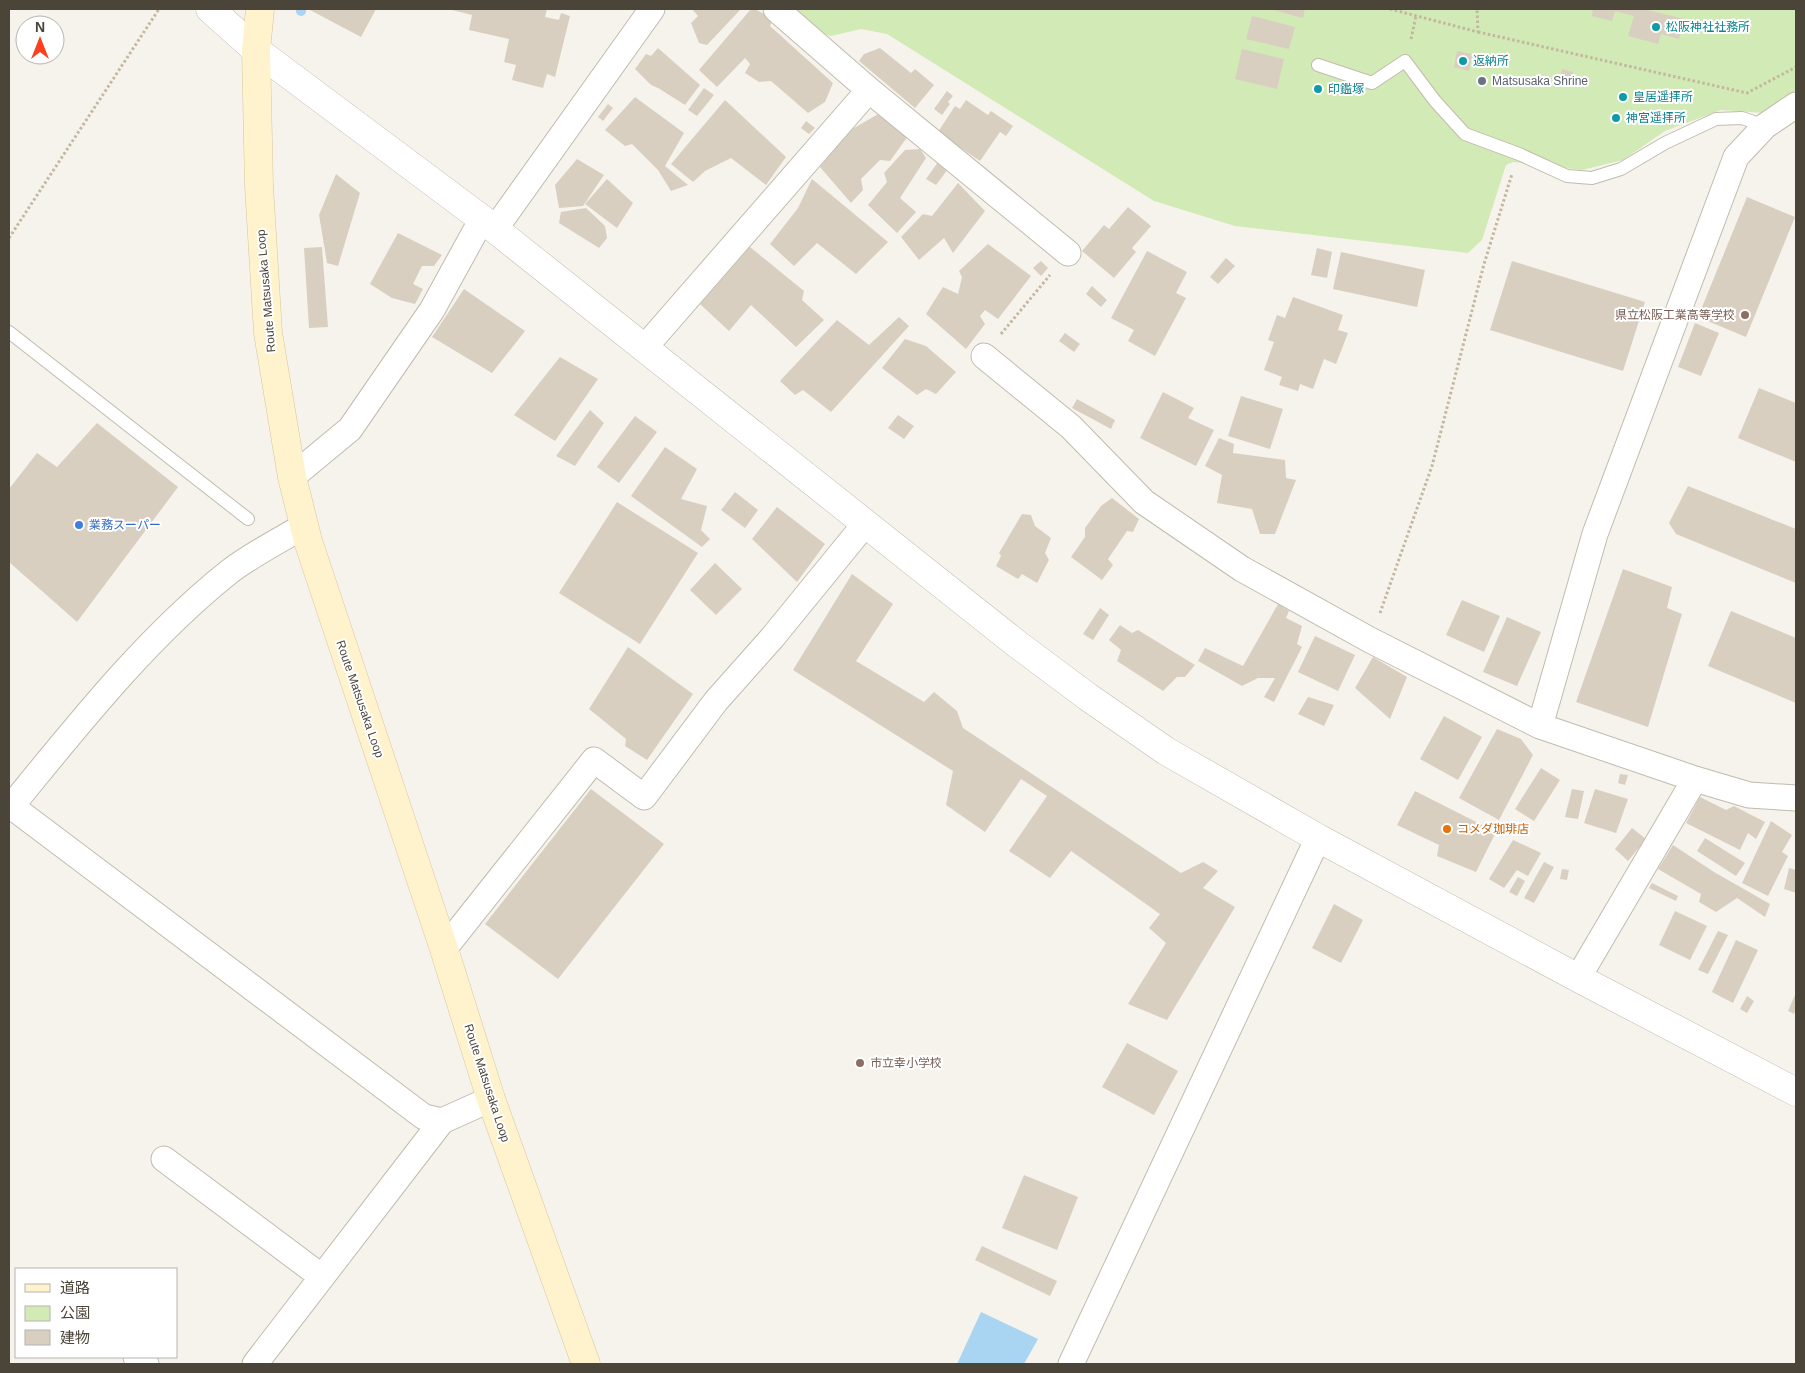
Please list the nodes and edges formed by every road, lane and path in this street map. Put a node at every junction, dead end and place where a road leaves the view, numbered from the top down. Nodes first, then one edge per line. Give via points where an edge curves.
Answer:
1 (159, 9) edge
2 (210, 9) edge
3 (260, 9) edge
4 (652, 9) edge
5 (776, 9) edge
6 (1390, 9) edge
7 (1477, 9) edge
8 (1478, 32) junction
9 (256, 50) junction
10 (1318, 65) dead end
11 (1796, 67) edge
12 (869, 90) junction
13 (1796, 105) edge
14 (1766, 126) junction
15 (1519, 154) junction
16 (489, 224) junction
17 (9, 237) edge
18 (1068, 253) joint
19 (9, 332) edge
20 (644, 347) junction
21 (984, 356) joint
22 (292, 477) junction
23 (248, 519) dead end
24 (865, 524) junction
25 (304, 526) junction
26 (1370, 640) junction
27 (1540, 726) junction
28 (1695, 779) junction
29 (1796, 798) edge
30 (10, 808) edge
31 (1318, 838) junction
32 (444, 949) junction
33 (1578, 978) junction
34 (1796, 1092) edge
35 (491, 1100) junction
36 (442, 1121) junction
37 (164, 1159) dead end
38 (322, 1277) junction
39 (255, 1364) edge
40 (586, 1364) edge
41 (1071, 1364) edge

1 - 17 path
2 - 9 street
3 - 9 main road, Route Matsusaka Loop
4 - 16 street
5 - 12 street
6 - 8 path
7 - 8 path
8 - 11 path via 1747,93
9 - 16 street
9 - 22 main road, Route Matsusaka Loop via 259,186 268,333
10 - 15 lane via 1372,83 1405,61 1465,134
12 - 18 street
12 - 20 street
13 - 14 street
14 - 15 lane via 1742,118 1716,119 1621,169 1592,178 1567,176
14 - 27 street via 1736,157 1732,166 1595,534
15 - 26 path via 1484,264 1432,466
16 - 20 street
16 - 22 street via 350,429
18 - 21 path
19 - 23 lane
20 - 24 street
21 - 26 street via 1072,427 1144,502 1242,568
22 - 25 main road, Route Matsusaka Loop
24 - 31 street via 1017,644 1166,752
24 - 32 street via 716,701 644,797 594,760
25 - 30 street via 231,571 177,618 114,682
25 - 32 main road, Route Matsusaka Loop
26 - 27 street
27 - 28 street
28 - 29 street via 1749,795
28 - 33 street
30 - 36 street via 424,1117
31 - 33 street
31 - 41 street
32 - 35 main road, Route Matsusaka Loop
33 - 34 street
35 - 36 street
35 - 40 main road, Route Matsusaka Loop
36 - 38 street
37 - 38 street
38 - 39 street

